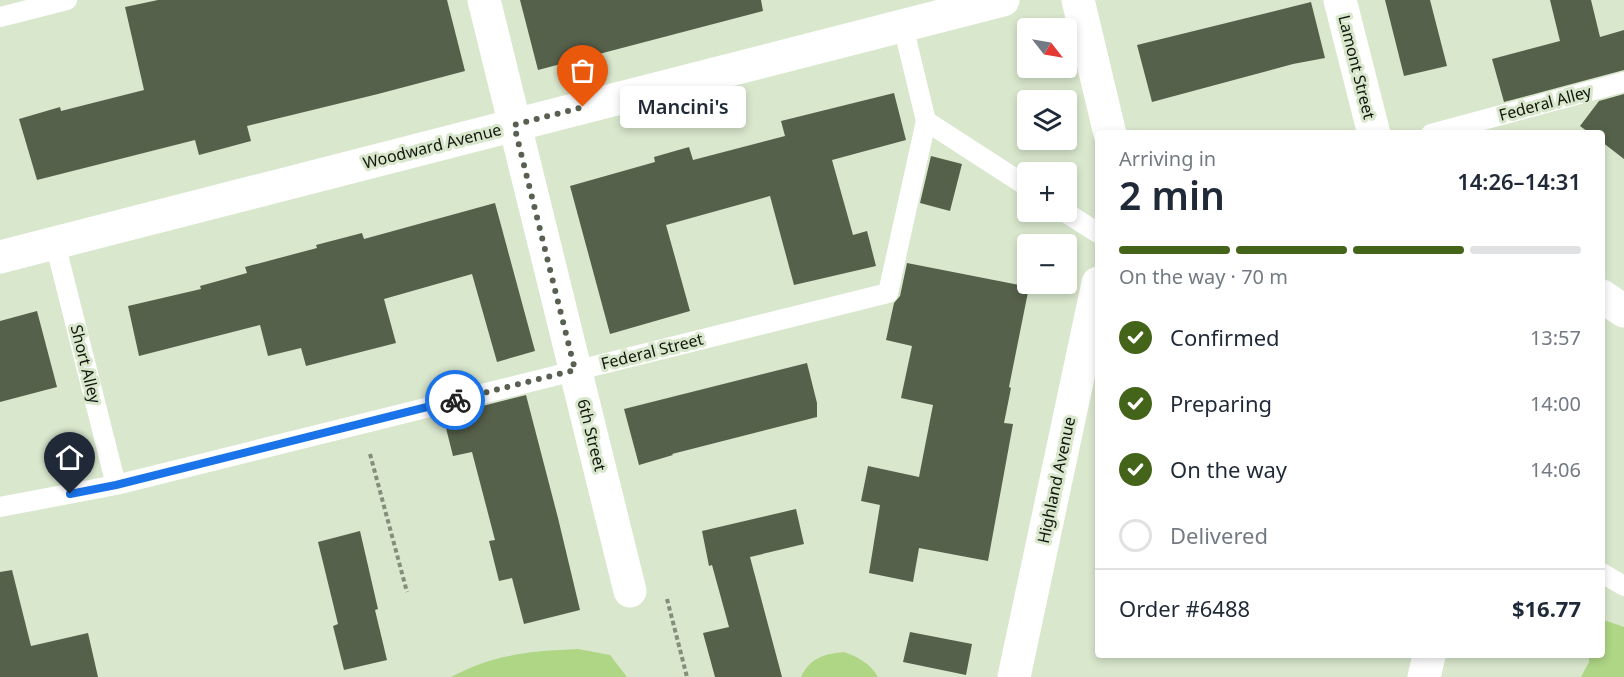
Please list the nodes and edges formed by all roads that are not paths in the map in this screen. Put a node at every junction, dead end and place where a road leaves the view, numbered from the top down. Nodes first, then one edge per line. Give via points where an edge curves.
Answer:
1 (67, 0) edge
2 (484, 0) edge
3 (1004, 0) edge
4 (1078, 0) edge
5 (1340, 0) edge
6 (0, 17) edge
7 (903, 26) junction
8 (1624, 82) edge
9 (926, 121) junction
10 (514, 125) junction
11 (1109, 130) edge
12 (1373, 130) edge
13 (1446, 130) edge
14 (1017, 180) edge
15 (1077, 220) edge
16 (1095, 231) edge
17 (55, 243) junction
18 (0, 257) edge
19 (1095, 297) edge
20 (1605, 298) edge
21 (1624, 311) edge
22 (575, 370) junction
23 (116, 485) junction
24 (0, 507) edge
25 (1605, 575) edge
26 (1624, 586) edge
27 (630, 591) dead end
28 (1429, 658) edge
29 (1014, 677) edge
30 (1425, 677) edge

1 - 6 lane
2 - 10 street, 6th Street
3 - 7 street, Woodward Avenue
4 - 11 street
5 - 12 street, Lamont Street
7 - 9 lane, Federal Street
7 - 10 street, Woodward Avenue
8 - 13 lane, Federal Alley
9 - 14 lane
9 - 22 lane, Federal Street via 888,293
10 - 17 street, Woodward Avenue
10 - 22 street, 6th Street
15 - 16 lane
17 - 18 street, Woodward Avenue
17 - 23 lane, Short Alley
19 - 29 street, Highland Avenue
20 - 21 street
22 - 23 lane, Federal Street
22 - 27 street, 6th Street
23 - 24 lane, Federal Street
25 - 26 lane
28 - 30 street

